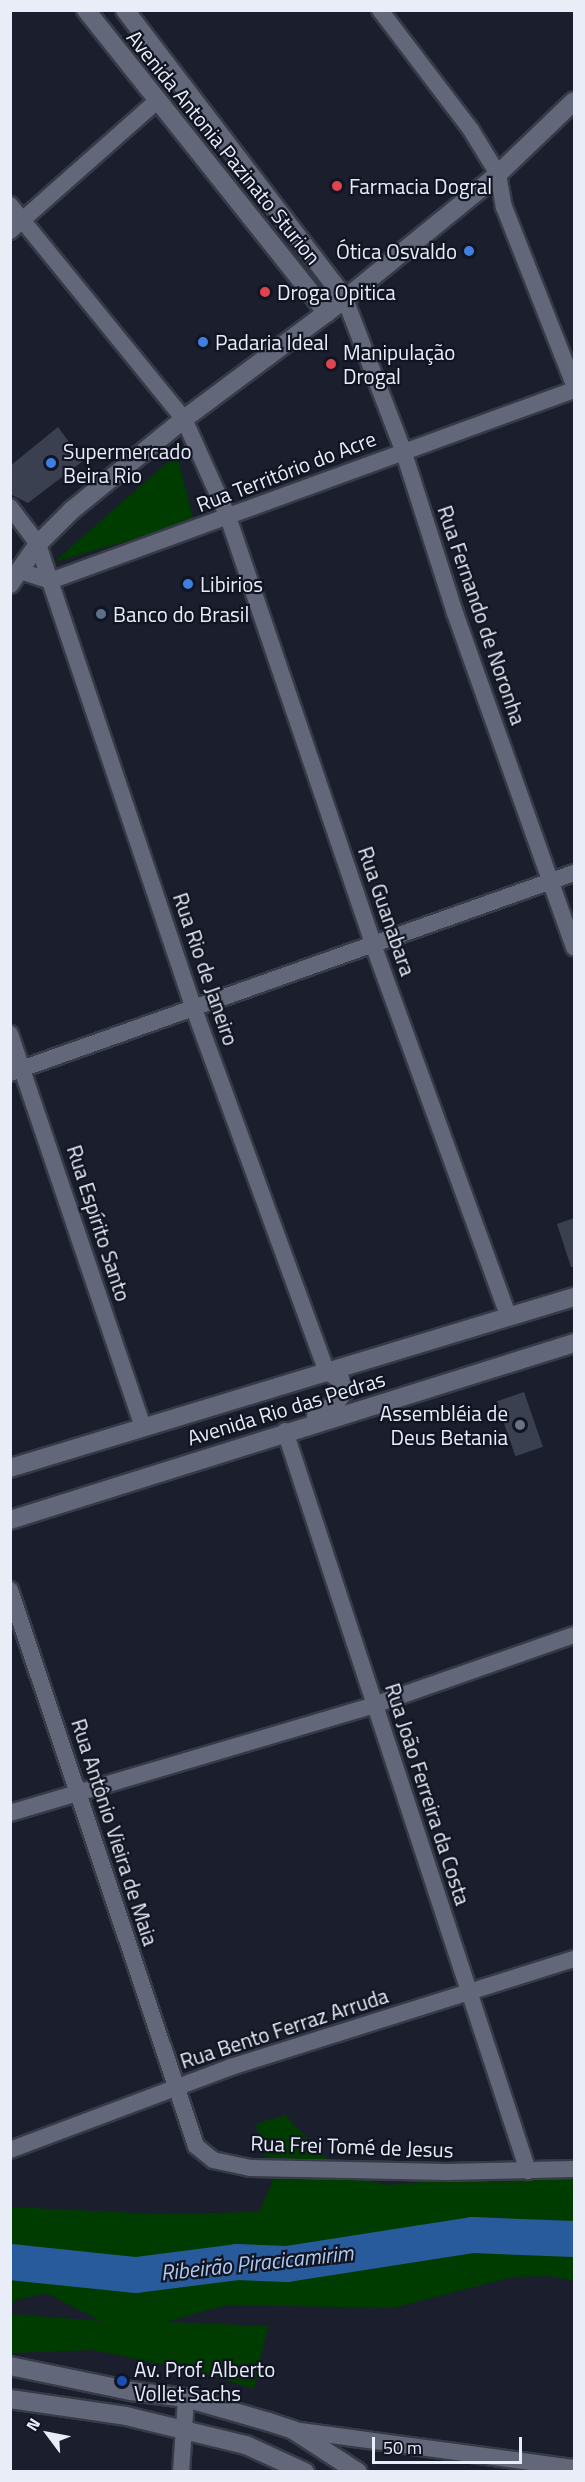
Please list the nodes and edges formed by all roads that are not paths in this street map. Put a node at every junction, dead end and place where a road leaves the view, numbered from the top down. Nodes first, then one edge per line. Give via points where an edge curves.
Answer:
1 (86, 10) edge
2 (125, 10) edge
3 (380, 10) edge
4 (158, 100) junction
5 (574, 101) edge
6 (498, 174) junction
7 (10, 205) edge
8 (17, 226) edge
9 (345, 299) junction
10 (327, 313) junction
11 (574, 384) edge
12 (574, 390) edge
13 (184, 419) junction
14 (404, 450) junction
15 (10, 507) edge
16 (228, 517) junction
17 (38, 544) junction
18 (15, 577) edge
19 (50, 581) junction
20 (574, 873) edge
21 (551, 879) junction
22 (574, 946) edge
23 (374, 947) junction
24 (194, 1009) junction
25 (10, 1034) edge
26 (17, 1070) edge
27 (574, 1297) edge
28 (509, 1317) junction
29 (574, 1343) edge
30 (326, 1370) junction
31 (142, 1426) junction
32 (285, 1431) junction
33 (10, 1468) edge
34 (10, 1520) edge
35 (10, 1590) edge
36 (574, 1635) edge
37 (374, 1705) junction
38 (79, 1791) junction
39 (10, 1813) edge
40 (574, 1959) edge
41 (470, 1991) junction
42 (175, 2088) junction
43 (10, 2150) edge
44 (574, 2169) edge
45 (528, 2171) junction
46 (10, 2366) edge
47 (186, 2398) junction
48 (10, 2399) edge
49 (293, 2430) junction
50 (185, 2431) junction
51 (574, 2468) edge
52 (181, 2472) edge
53 (305, 2472) edge
54 (358, 2472) edge

1 - 4 main road, Avenida Antonia Pazinato Sturion
2 - 9 main road, Avenida Antonia Pazinato Sturion
3 - 6 street via 471,130
4 - 8 street
4 - 10 main road, Avenida Antonia Pazinato Sturion
5 - 6 main road
6 - 9 main road
6 - 11 street via 504,207
7 - 8 street, Rua Guanabara
8 - 13 street, Rua Guanabara
9 - 10 main road
9 - 14 street, Rua Fernando de Noronha
10 - 13 main road
12 - 14 street, Rua Território do Acre
13 - 16 street, Rua Guanabara
13 - 17 main road via 72,510
14 - 16 street, Rua Território do Acre
14 - 21 street, Rua Fernando de Noronha via 455,613
15 - 17 street
16 - 19 street, Rua Território do Acre
16 - 23 street, Rua Guanabara
17 - 18 main road
17 - 19 street
18 - 19 street
19 - 24 street, Rua Rio de Janeiro
20 - 21 street
21 - 22 street, Rua Fernando de Noronha
21 - 23 street
23 - 24 street
23 - 28 street, Rua Guanabara
24 - 26 street
24 - 30 street, Rua Rio de Janeiro
25 - 26 street, Rua Espírito Santo
26 - 31 street, Rua Espírito Santo
27 - 28 main road, Avenida Rio das Pedras
28 - 30 main road, Avenida Rio das Pedras via 382,1358
29 - 32 main road, Avenida Rio das Pedras
30 - 31 main road, Avenida Rio das Pedras
30 - 32 main road via 340,1379 344,1392 340,1399
31 - 33 main road, Avenida Rio das Pedras
32 - 34 main road, Avenida Rio das Pedras
32 - 37 street, Rua João Ferreira da Costa
35 - 38 street, Rua Antônio Vieira de Maia
36 - 37 street
37 - 38 street
37 - 41 street, Rua João Ferreira da Costa
38 - 39 street
38 - 42 street, Rua Antônio Vieira de Maia
40 - 41 street, Rua Bento Ferraz Arruda
41 - 42 street, Rua Bento Ferraz Arruda
41 - 45 street, Rua João Ferreira da Costa
42 - 43 street, Rua Bento Ferraz Arruda
42 - 45 street, Rua Frei Tomé de Jesus via 196,2146 213,2160 251,2168
44 - 45 street, Rua Frei Tomé de Jesus
46 - 47 main road
47 - 49 main road
47 - 50 street
48 - 50 main road via 126,2416
49 - 51 street
49 - 54 main road
50 - 52 street
50 - 53 main road via 246,2445

